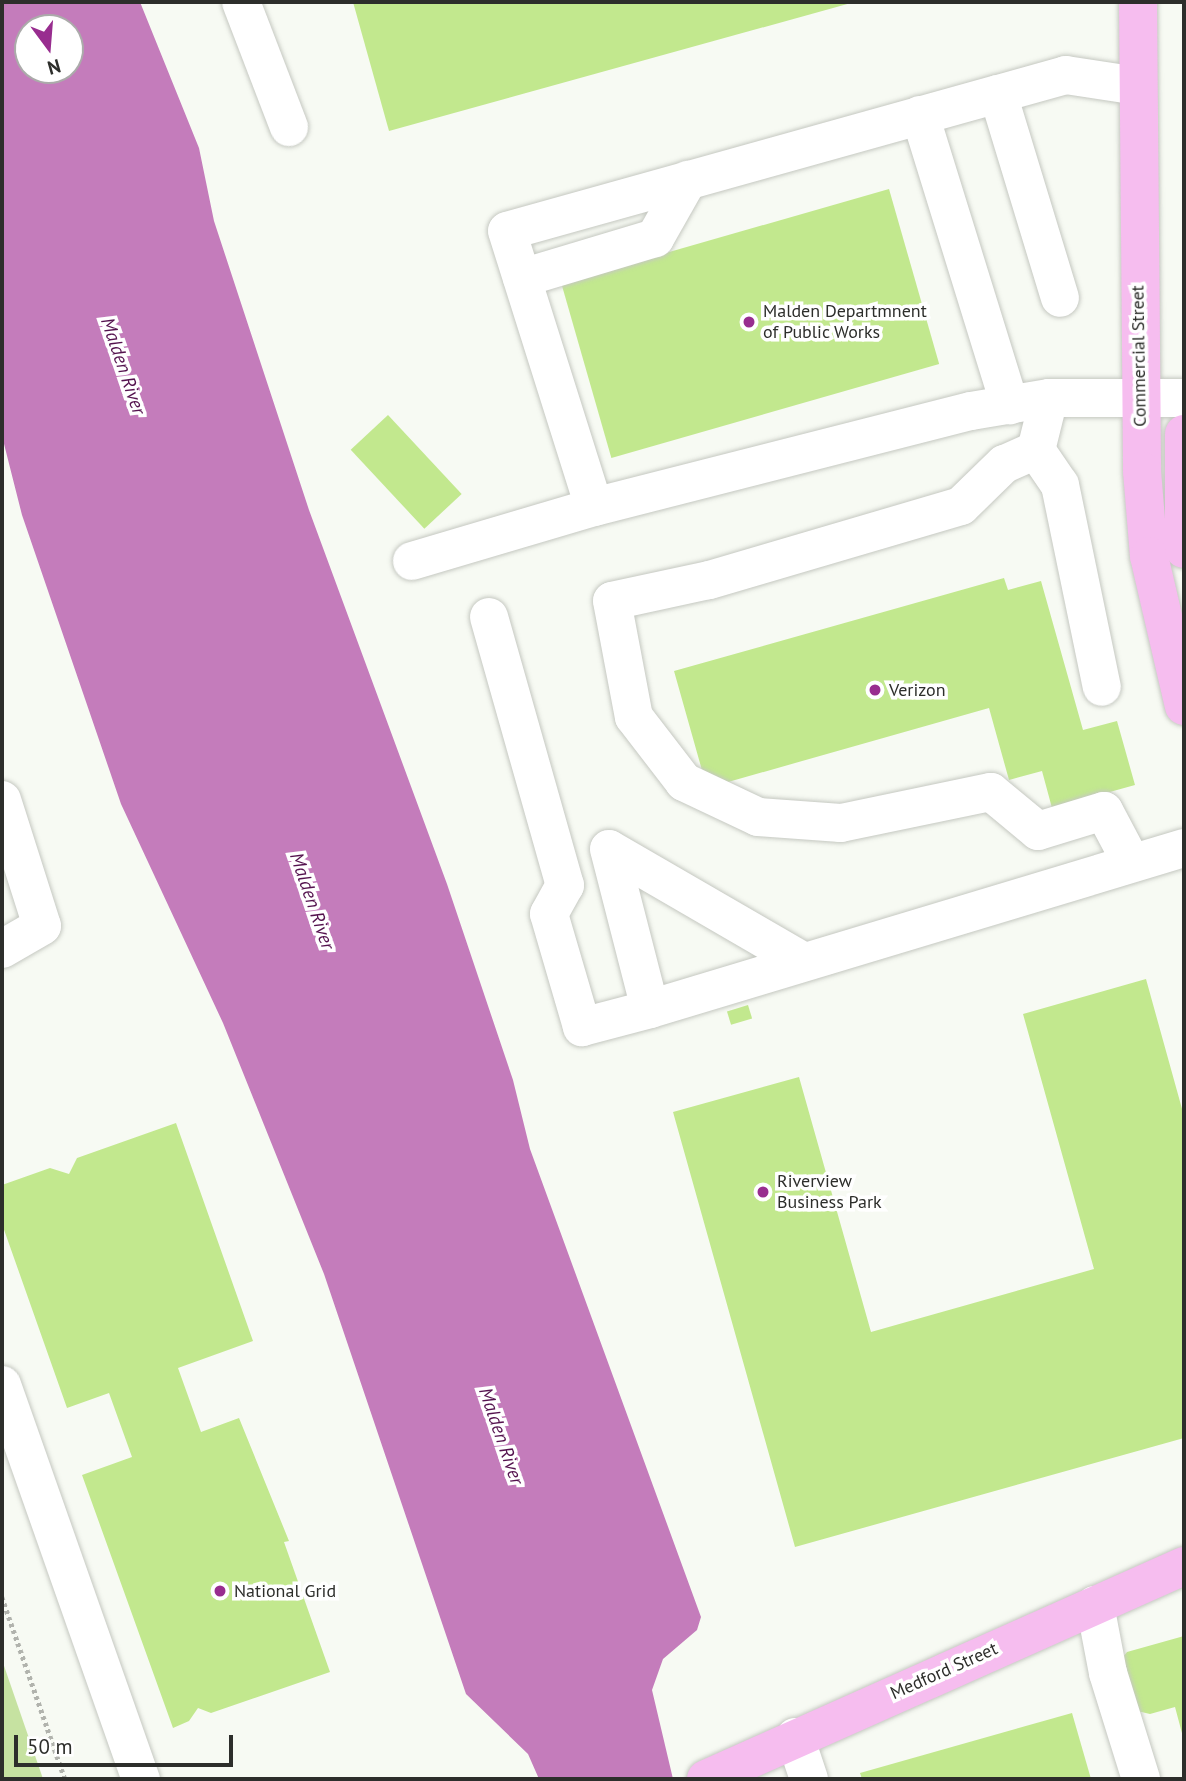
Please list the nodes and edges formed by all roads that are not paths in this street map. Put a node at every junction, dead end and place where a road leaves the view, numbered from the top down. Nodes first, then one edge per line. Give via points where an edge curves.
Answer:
1 (241, 2) edge
2 (1138, 2) edge
3 (1138, 86) junction
4 (998, 94) junction
5 (920, 115) junction
6 (289, 127) dead end
7 (1059, 298) dead end
8 (1049, 398) junction
9 (1184, 398) edge
10 (1139, 402) junction
11 (1010, 405) junction
12 (1184, 434) edge
13 (1036, 450) junction
14 (594, 507) junction
15 (1184, 549) edge
16 (412, 561) dead end
17 (489, 617) dead end
18 (1102, 687) dead end
19 (1184, 706) edge
20 (2, 804) edge
21 (1184, 848) edge
22 (609, 849) junction
23 (1131, 862) junction
24 (558, 863) junction
25 (2, 949) edge
26 (804, 962) junction
27 (650, 1009) junction
28 (2, 1385) edge
29 (1184, 1566) edge
30 (1095, 1605) junction
31 (795, 1737) junction
32 (141, 1779) edge
33 (706, 1779) edge
34 (809, 1779) edge
35 (1141, 1779) edge

1 - 6 lane
2 - 3 main road, Commercial Street
3 - 4 lane via 1066,75
3 - 10 main road, Commercial Street
4 - 5 lane
4 - 7 lane
5 - 11 lane
5 - 14 lane via 507,230
8 - 10 lane
8 - 11 lane
8 - 13 lane
9 - 10 lane
10 - 19 main road, Commercial Street via 1149,556
11 - 14 lane
12 - 15 main road
13 - 18 lane via 1060,485
13 - 23 lane via 1004,464 961,506 709,580 611,601 634,717 684,782 758,817 841,823 991,792 1038,831 1104,811
14 - 16 lane
17 - 24 lane
20 - 25 lane via 42,926
21 - 23 lane
22 - 24 lane
22 - 26 lane
22 - 27 lane
23 - 26 lane
24 - 27 lane via 565,885 549,914 582,1027
26 - 27 lane
28 - 32 lane
29 - 30 main road, Medford Street
30 - 31 main road, Medford Street
30 - 35 lane via 1108,1673
31 - 33 main road, Medford Street
31 - 34 lane

